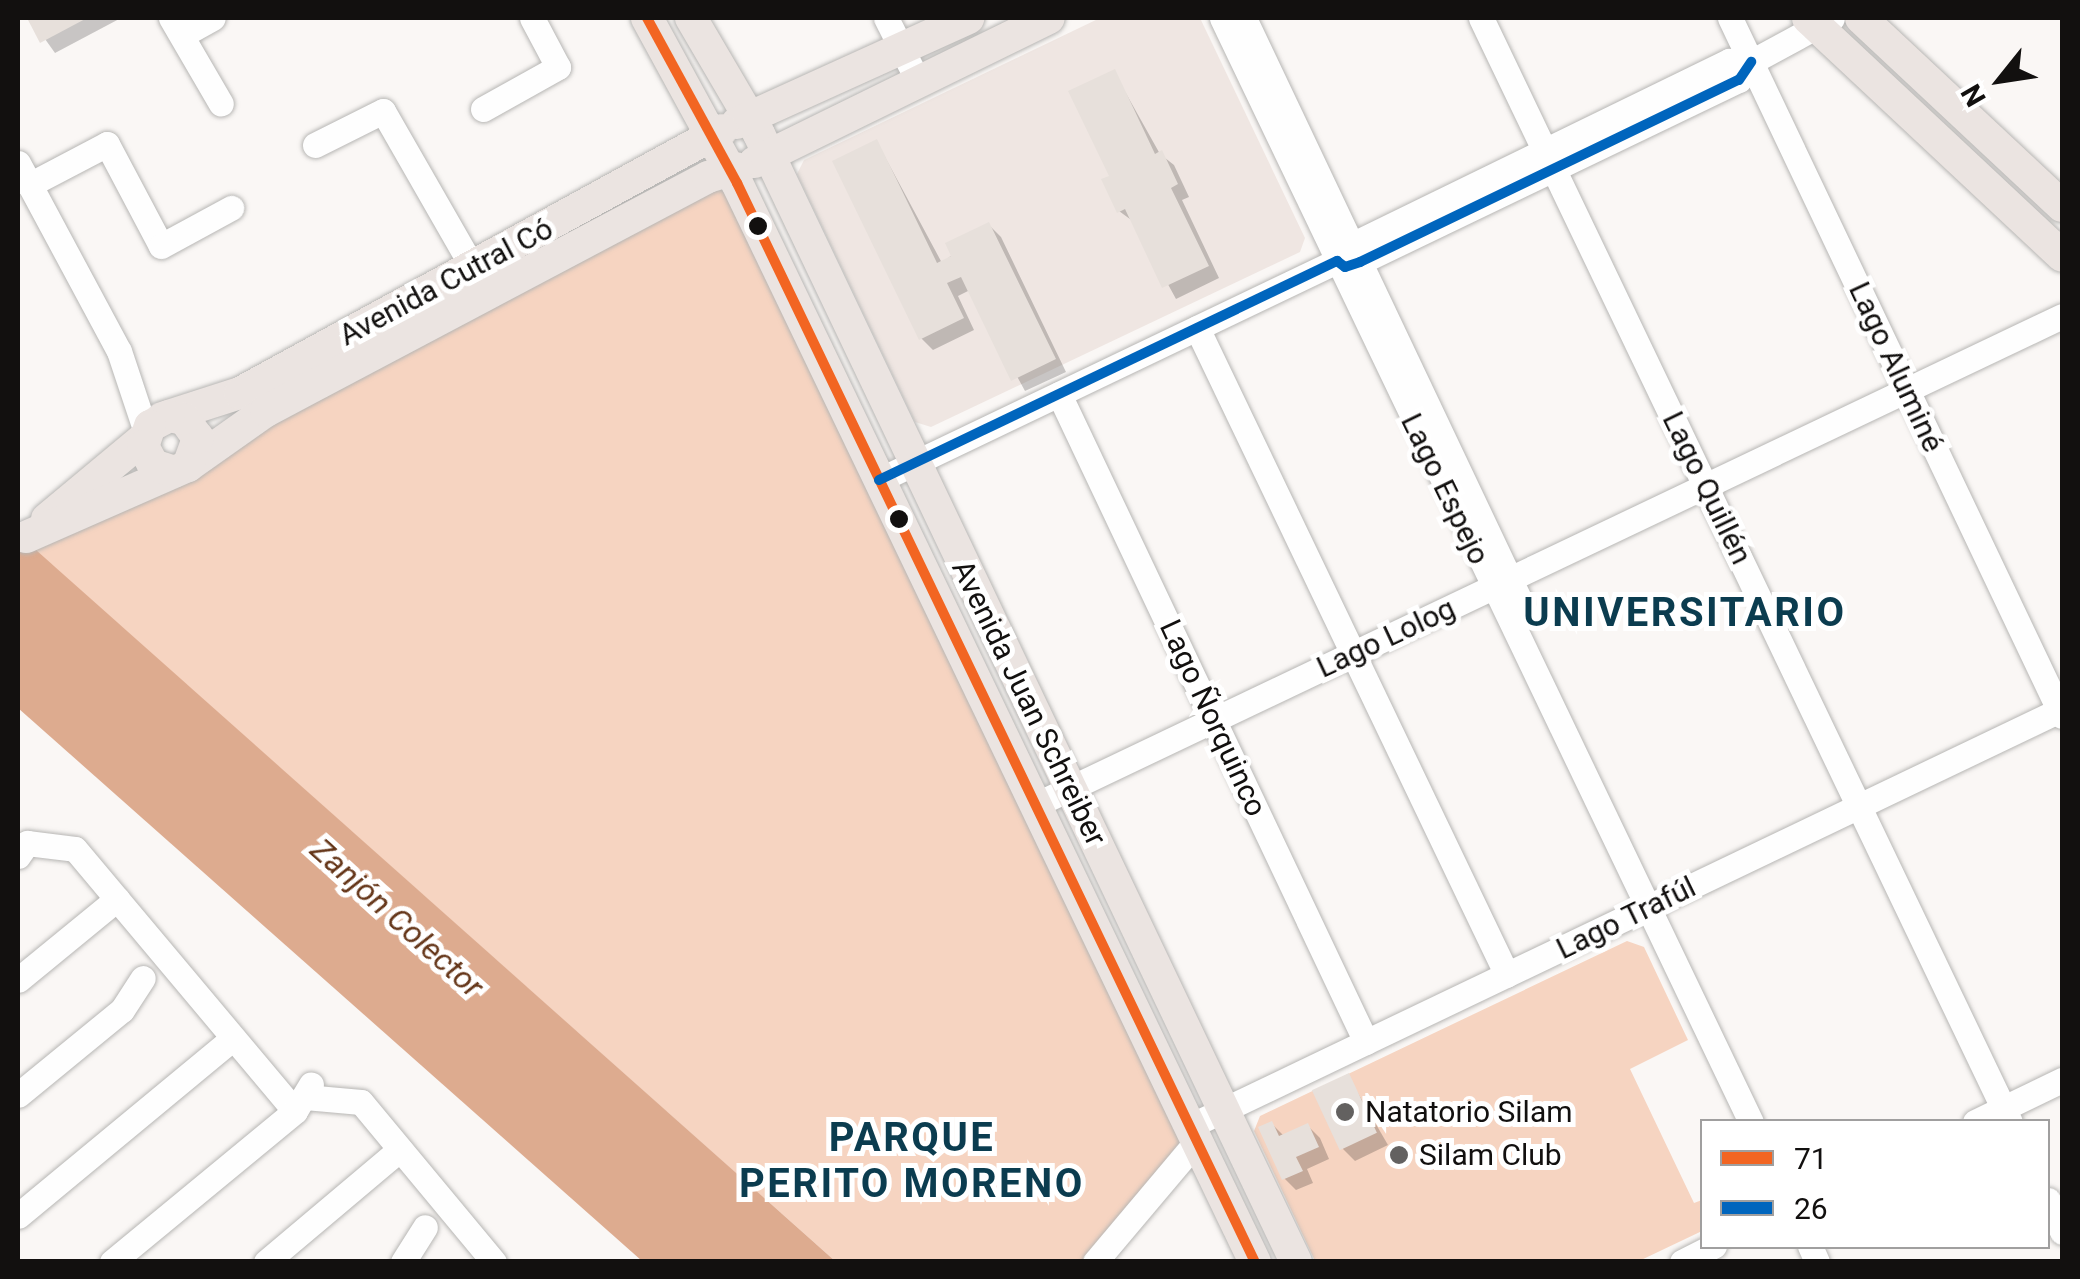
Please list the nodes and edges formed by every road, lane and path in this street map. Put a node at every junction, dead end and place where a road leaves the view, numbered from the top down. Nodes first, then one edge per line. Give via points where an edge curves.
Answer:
1 (213, 18) edge
2 (532, 18) edge
3 (647, 18) edge
4 (691, 18) edge
5 (886, 18) edge
6 (968, 18) edge
7 (1050, 18) edge
8 (1222, 18) edge
9 (1244, 18) edge
10 (1481, 18) edge
11 (1730, 18) edge
12 (1869, 20) edge
13 (1820, 21) edge
14 (176, 26) edge
15 (902, 49) junction
16 (1751, 62) junction
17 (918, 81) junction
18 (220, 104) dead end
19 (483, 109) dead end
20 (315, 145) dead end
21 (738, 145) junction
22 (1549, 159) junction
23 (23, 174) edge
24 (2062, 206) edge
25 (231, 208) dead end
26 (1349, 255) junction
27 (2062, 256) edge
28 (480, 281) junction
29 (2062, 316) edge
30 (1197, 328) junction
31 (1907, 390) junction
32 (1060, 394) junction
33 (162, 424) junction
34 (914, 463) junction
35 (181, 469) junction
36 (880, 480) junction
37 (1706, 486) junction
38 (22, 541) edge
39 (1502, 583) junction
40 (1353, 654) junction
41 (2062, 711) edge
42 (1214, 720) junction
43 (1070, 788) junction
44 (1035, 804) junction
45 (1859, 806) junction
46 (22, 850) edge
47 (116, 899) junction
48 (1656, 904) junction
49 (1507, 975) junction
50 (143, 978) dead end
51 (18, 980) edge
52 (234, 1038) junction
53 (1366, 1042) junction
54 (2062, 1080) edge
55 (18, 1096) edge
56 (304, 1098) junction
57 (1224, 1110) junction
58 (2006, 1115) edge
59 (1750, 1119) edge
60 (1765, 1119) edge
61 (1194, 1134) junction
62 (400, 1149) junction
63 (2050, 1205) edge
64 (18, 1216) edge
65 (424, 1227) dead end
66 (2062, 1232) edge
67 (1708, 1249) edge
68 (112, 1262) edge
69 (266, 1262) edge
70 (403, 1262) edge
71 (494, 1262) edge
72 (1095, 1262) edge
73 (1255, 1262) edge
74 (1296, 1262) edge
75 (1682, 1262) edge

1 - 14 street
2 - 19 street via 558,67
3 - 21 main road, Avenida Juan Schreiber
4 - 21 main road, Avenida Juan Schreiber
5 - 15 street
6 - 15 main road, Avenida Cutral Có
7 - 17 main road, Avenida Cutral Có
8 - 26 street, Lago Espejo
9 - 26 street, Lago Espejo
10 - 22 street, Lago Quillén
11 - 16 street, Lago Aluminé
12 - 24 main road
13 - 16 street
13 - 27 main road
14 - 18 street
15 - 17 street
15 - 21 main road, Avenida Cutral Có
16 - 22 street via 1738,80
16 - 31 street, Lago Aluminé
17 - 21 main road, Avenida Cutral Có
20 - 28 street via 383,111
21 - 28 main road, Avenida Cutral Có
21 - 34 main road, Avenida Juan Schreiber
21 - 36 main road, Avenida Juan Schreiber
22 - 26 street
22 - 37 street, Lago Quillén
23 - 25 street via 107,144 162,246
23 - 33 street
26 - 30 street
26 - 39 street, Lago Espejo
28 - 33 main road, Avenida Cutral Có
28 - 35 main road, Avenida Cutral Có
29 - 31 street, Lago Lolog
30 - 32 street
30 - 40 street
31 - 37 street, Lago Lolog
31 - 41 street, Lago Aluminé
32 - 34 street
32 - 42 street, Lago Ñorquinco
33 - 35 main road via 198,446
33 - 35 main road via 148,460
33 - 38 main road, Avenida Cutral Có
34 - 36 street
34 - 43 main road, Avenida Juan Schreiber
35 - 38 main road, Avenida Cutral Có
36 - 44 main road, Avenida Juan Schreiber
37 - 39 street, Lago Lolog
37 - 45 street, Lago Quillén
39 - 40 street, Lago Lolog
39 - 48 street, Lago Espejo
40 - 42 street, Lago Lolog
40 - 49 street
41 - 45 street, Lago Trafúl
42 - 43 street, Lago Lolog
42 - 53 street, Lago Ñorquinco
43 - 44 street, Lago Lolog
43 - 57 main road, Avenida Juan Schreiber
44 - 61 main road, Avenida Juan Schreiber
45 - 48 street, Lago Trafúl
45 - 58 street, Lago Quillén
46 - 47 street via 75,849
47 - 51 street
47 - 52 street
48 - 49 street, Lago Trafúl
48 - 59 street, Lago Espejo
48 - 60 street, Lago Espejo
49 - 53 street, Lago Trafúl
50 - 55 street via 122,1010
52 - 56 street
52 - 64 street
53 - 57 street, Lago Trafúl
54 - 58 street
56 - 62 street via 361,1102
56 - 68 street
57 - 61 street, Lago Trafúl
57 - 74 main road, Avenida Juan Schreiber
61 - 72 street
61 - 73 main road, Avenida Juan Schreiber
62 - 69 street
62 - 71 street
63 - 66 street
65 - 70 street
67 - 75 street

